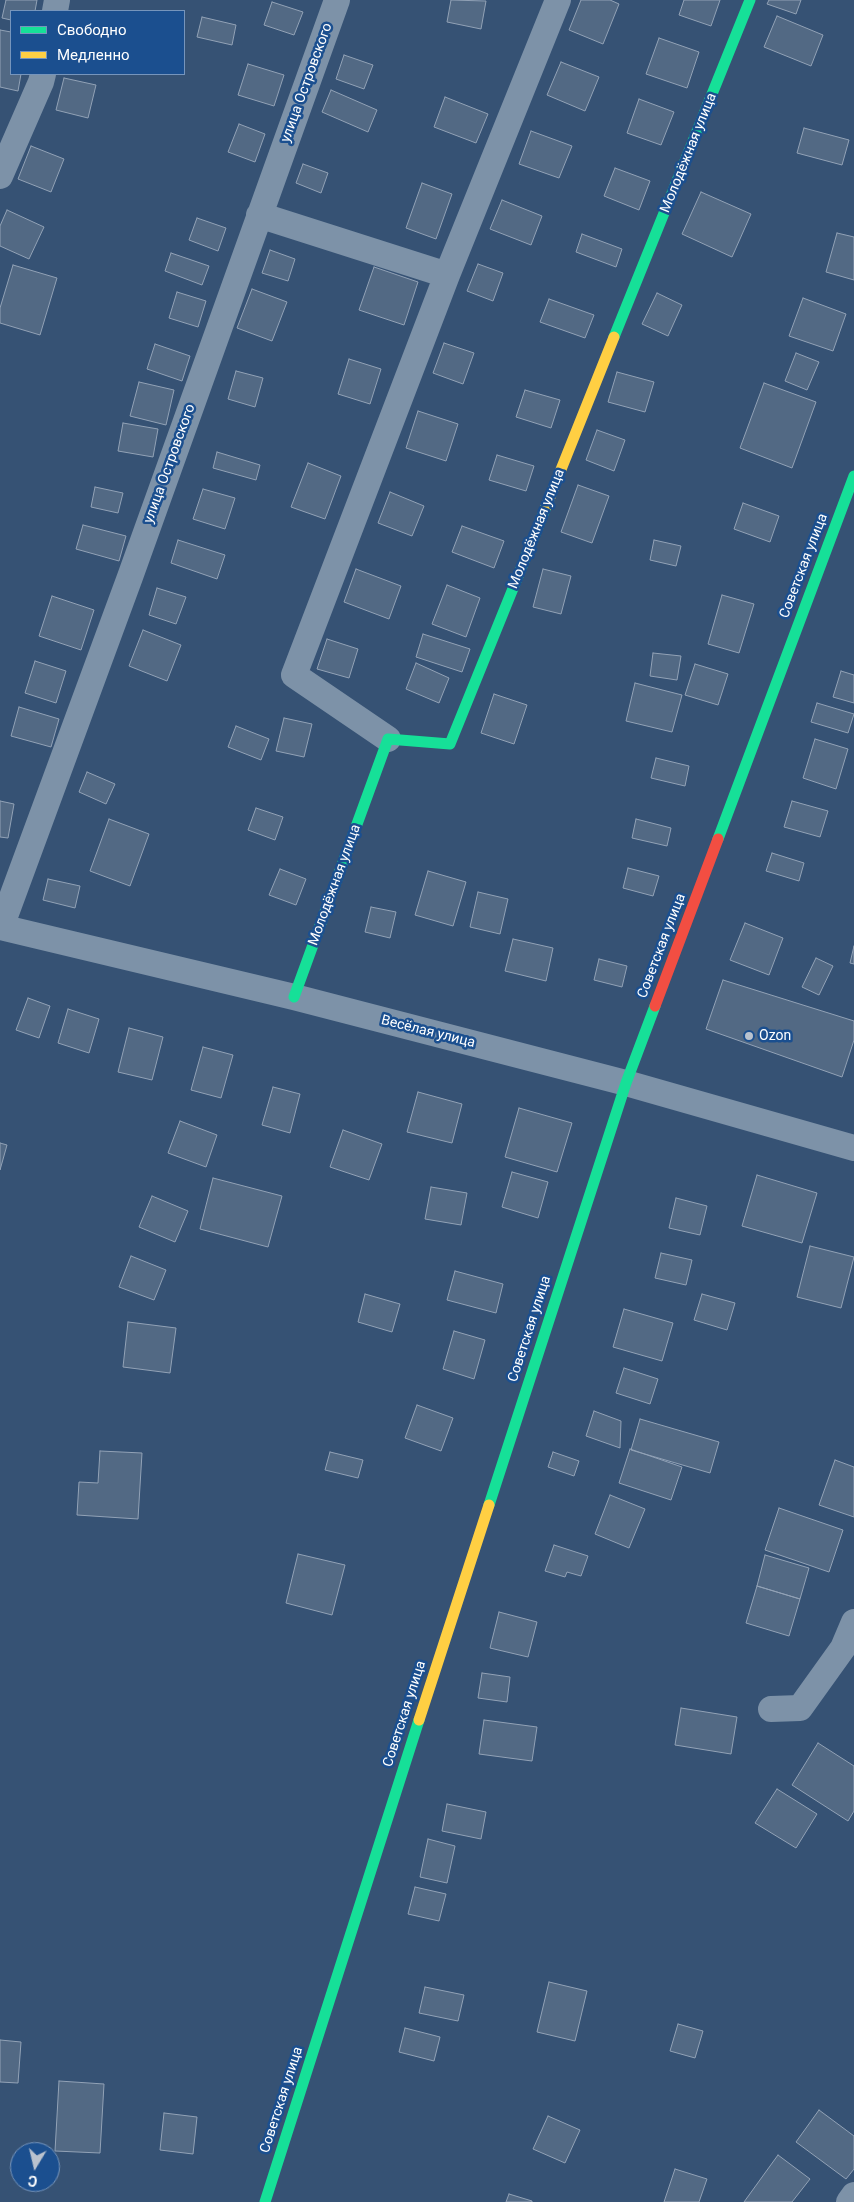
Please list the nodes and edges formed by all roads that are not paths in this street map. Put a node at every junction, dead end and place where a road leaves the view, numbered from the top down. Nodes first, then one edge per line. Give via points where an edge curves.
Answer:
1 (337, 0) edge
2 (558, 0) edge
3 (750, 0) edge
4 (43, 75) edge
5 (0, 176) edge
6 (259, 215) junction
7 (446, 274) junction
8 (854, 476) edge
9 (388, 739) junction
10 (0, 927) edge
11 (294, 998) junction
12 (626, 1082) junction
13 (854, 1148) edge
14 (854, 1622) edge
15 (771, 1710) dead end
16 (854, 2195) edge
17 (265, 2202) edge
18 (849, 2202) edge

1 - 6 street, улица Островского
2 - 7 street
3 - 9 main road, Молодёжная улица via 450,744
4 - 5 street
6 - 7 street
6 - 10 street, улица Островского via 130,577
7 - 9 street via 294,675
8 - 12 main road, Советская улица
9 - 11 main road, Молодёжная улица
10 - 11 street, Весёлая улица
11 - 12 street, Весёлая улица
12 - 13 street, Весёлая улица
12 - 17 main road, Советская улица
14 - 15 street via 843,1648 800,1708
16 - 18 street

